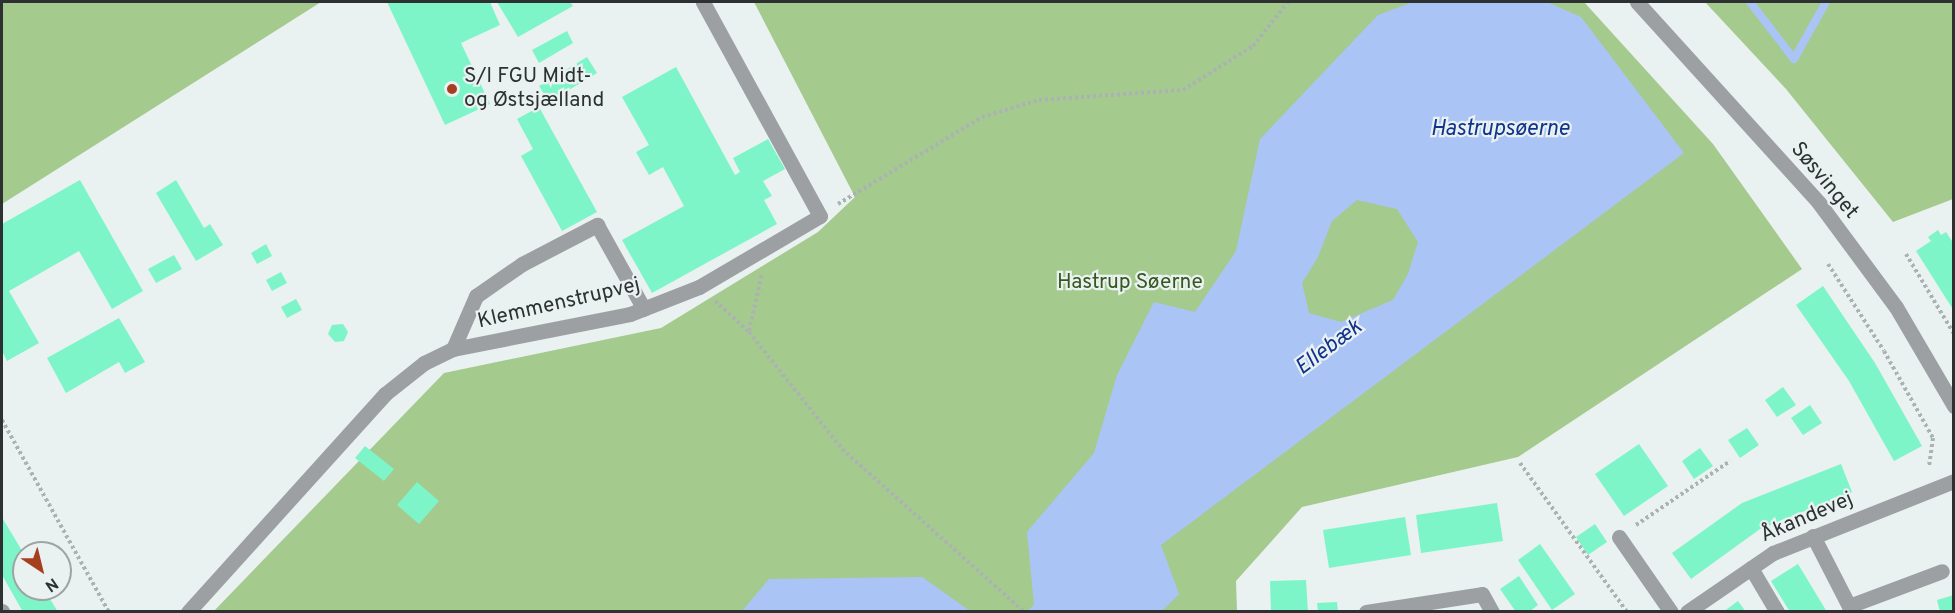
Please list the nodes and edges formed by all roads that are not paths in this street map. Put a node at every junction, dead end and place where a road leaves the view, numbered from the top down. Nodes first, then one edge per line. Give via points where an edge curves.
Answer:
1 (703, 2) edge
2 (1637, 2) edge
3 (644, 309) junction
4 (453, 349) junction
5 (1953, 406) edge
6 (1953, 481) edge
7 (1814, 536) junction
8 (1619, 537) road end
9 (1750, 568) junction
10 (1942, 571) dead end
11 (188, 612) edge
12 (1366, 612) edge
13 (1492, 612) edge
14 (1671, 612) edge
15 (1687, 612) edge
16 (1777, 612) edge

1 - 3 street, Klemmenstrupvej via 820,216 699,286
2 - 5 street, Søsvinget via 1819,203 1896,308
3 - 4 street, Klemmenstrupvej
3 - 4 street via 597,225 522,264 476,296
4 - 11 street, Klemmenstrupvej via 424,363 385,394
6 - 7 street, Åkandevej
7 - 9 street, Åkandevej via 1773,553
7 - 10 street via 1849,606
8 - 14 street
9 - 15 street, Åkandevej
9 - 16 street
12 - 13 street via 1482,594

